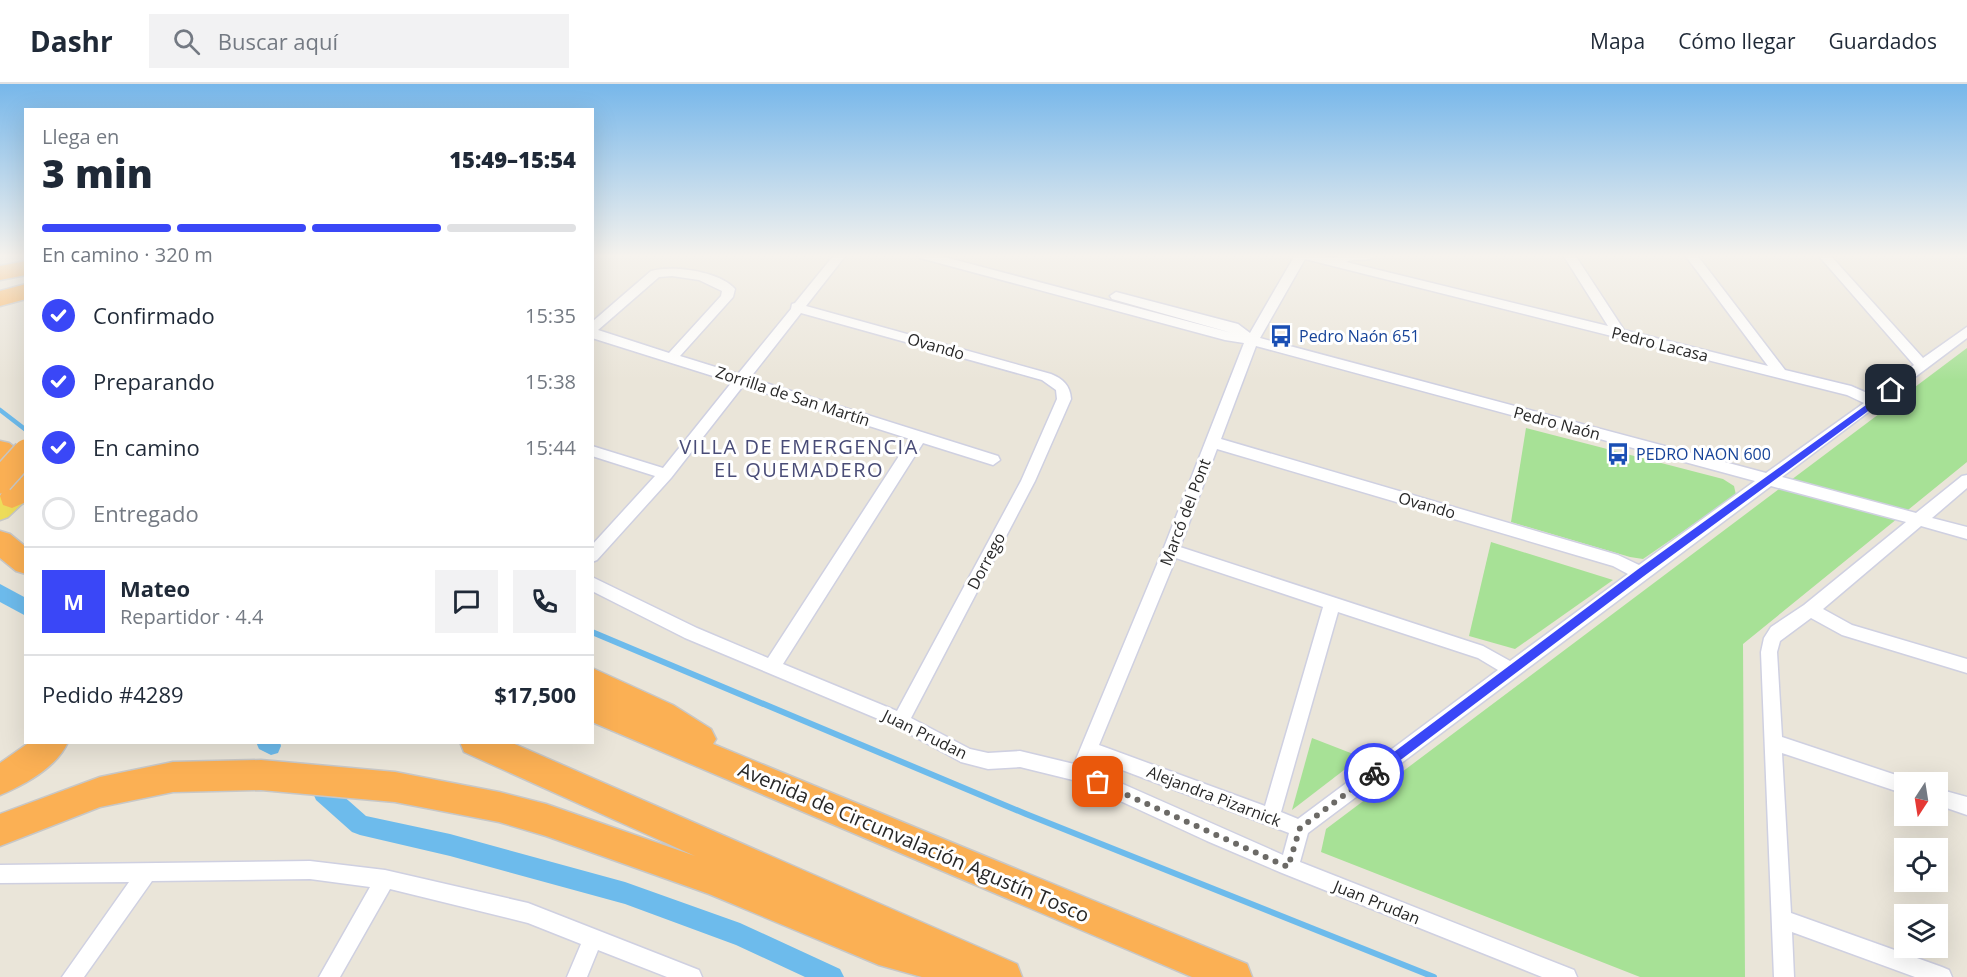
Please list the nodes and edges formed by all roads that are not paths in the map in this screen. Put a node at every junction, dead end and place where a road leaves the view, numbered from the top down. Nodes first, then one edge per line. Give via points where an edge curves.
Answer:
1 (631, 297) edge
2 (727, 297) edge
3 (805, 297) edge
4 (1079, 297) edge
5 (1119, 297) edge
6 (1277, 297) edge
7 (1474, 297) edge
8 (1596, 297) edge
9 (1722, 297) edge
10 (1861, 297) edge
11 (796, 307) junction
12 (594, 329) edge
13 (1967, 331) edge
14 (594, 332) edge
15 (1619, 333) junction
16 (1252, 340) junction
17 (672, 357) junction
18 (1922, 366) junction
19 (1781, 375) junction
20 (740, 380) junction
21 (1064, 399) joint
22 (1875, 402) junction
23 (919, 437) junction
24 (1212, 442) junction
25 (0, 450) edge
26 (594, 452) edge
27 (24, 458) edge
28 (0, 460) edge
29 (993, 460) dead end
30 (24, 470) edge
31 (24, 471) edge
32 (666, 474) junction
33 (1768, 480) junction
34 (1967, 480) edge
35 (10, 497) edge
36 (1918, 519) junction
37 (1967, 533) edge
38 (0, 534) edge
39 (0, 542) edge
40 (24, 545) edge
41 (1171, 550) junction
42 (594, 554) edge
43 (24, 562) edge
44 (1640, 573) junction
45 (594, 584) edge
46 (1332, 604) junction
47 (1810, 610) junction
48 (1967, 666) edge
49 (771, 668) junction
50 (1513, 671) junction
51 (594, 682) edge
52 (594, 709) edge
53 (901, 721) junction
54 (1773, 742) junction
55 (51, 744) edge
56 (480, 744) edge
57 (1090, 750) junction
58 (1079, 773) junction
59 (764, 779) junction
60 (0, 780) edge
61 (1894, 782) edge
62 (1948, 800) edge
63 (1967, 806) edge
64 (1270, 817) junction
65 (1300, 828) junction
66 (0, 831) edge
67 (1288, 867) junction
68 (148, 872) junction
69 (0, 874) edge
70 (385, 879) junction
71 (1781, 919) junction
72 (594, 937) junction
73 (72, 977) edge
74 (329, 977) edge
75 (577, 977) edge
76 (692, 977) edge
77 (983, 977) edge
78 (1004, 977) edge
79 (1234, 977) edge
80 (1567, 977) edge
81 (1784, 977) edge
82 (1942, 977) edge

1 - 12 street
2 - 17 street
3 - 11 street
4 - 16 street, Pedro Naón
5 - 16 street, Pedro Naón via 1233,327
6 - 16 street, Marcó del Pont
7 - 15 street, Pedro Lacasa
8 - 15 street
9 - 19 street
10 - 18 street
11 - 20 street
11 - 21 street, Ovando via 1046,377 1062,386
13 - 18 street, Alejandra Pizarnick
14 - 17 street, Zorrilla de San Martín
15 - 19 street, Pedro Lacasa
16 - 24 street, Marcó del Pont
16 - 33 street, Pedro Naón
17 - 20 street, Zorrilla de San Martín
18 - 22 street, Alejandra Pizarnick
19 - 22 street, Pedro Lacasa via 1851,391
20 - 23 street, Zorrilla de San Martín
20 - 32 street
21 - 53 street, Dorrego via 1028,481
22 - 33 street, Alejandra Pizarnick
23 - 29 street, Zorrilla de San Martín
23 - 49 street
24 - 41 street, Marcó del Pont
24 - 44 street, Ovando via 1618,561
25 - 30 highway
26 - 32 street
27 - 35 highway, bridge
28 - 31 highway
32 - 42 street
33 - 36 street, Pedro Naón
33 - 44 street, Alejandra Pizarnick
34 - 36 street
36 - 37 street, Pedro Naón
36 - 47 street
38 - 40 highway
39 - 43 highway
41 - 46 street
41 - 57 street, Marcó del Pont
44 - 50 street, Alejandra Pizarnick
45 - 49 street, Juan Prudan
46 - 50 street via 1483,652
46 - 64 street
47 - 48 street via 1848,630
47 - 54 street via 1772,638 1769,652
49 - 53 street, Juan Prudan
50 - 65 street, Alejandra Pizarnick
51 - 59 highway via 662,715
52 - 59 highway, Avenida de Circunvalación Agustín Tosco
53 - 58 street, Juan Prudan via 967,756 988,761 1020,759
54 - 61 street
54 - 71 street
55 - 60 highway
56 - 78 highway
57 - 58 street, Marcó del Pont
57 - 64 street, Alejandra Pizarnick
58 - 67 street, Juan Prudan
59 - 79 highway, Avenida de Circunvalación Agustín Tosco
62 - 63 street
64 - 65 street, Alejandra Pizarnick
65 - 67 street
66 - 77 highway via 100,792 173,777 261,775 395,787 499,807 578,830 762,898 879,947
67 - 80 street, Juan Prudan
68 - 69 street
68 - 70 street via 310,870
68 - 73 street
70 - 72 street via 528,913
70 - 74 street
71 - 81 street
71 - 82 street
72 - 75 street
72 - 76 street

